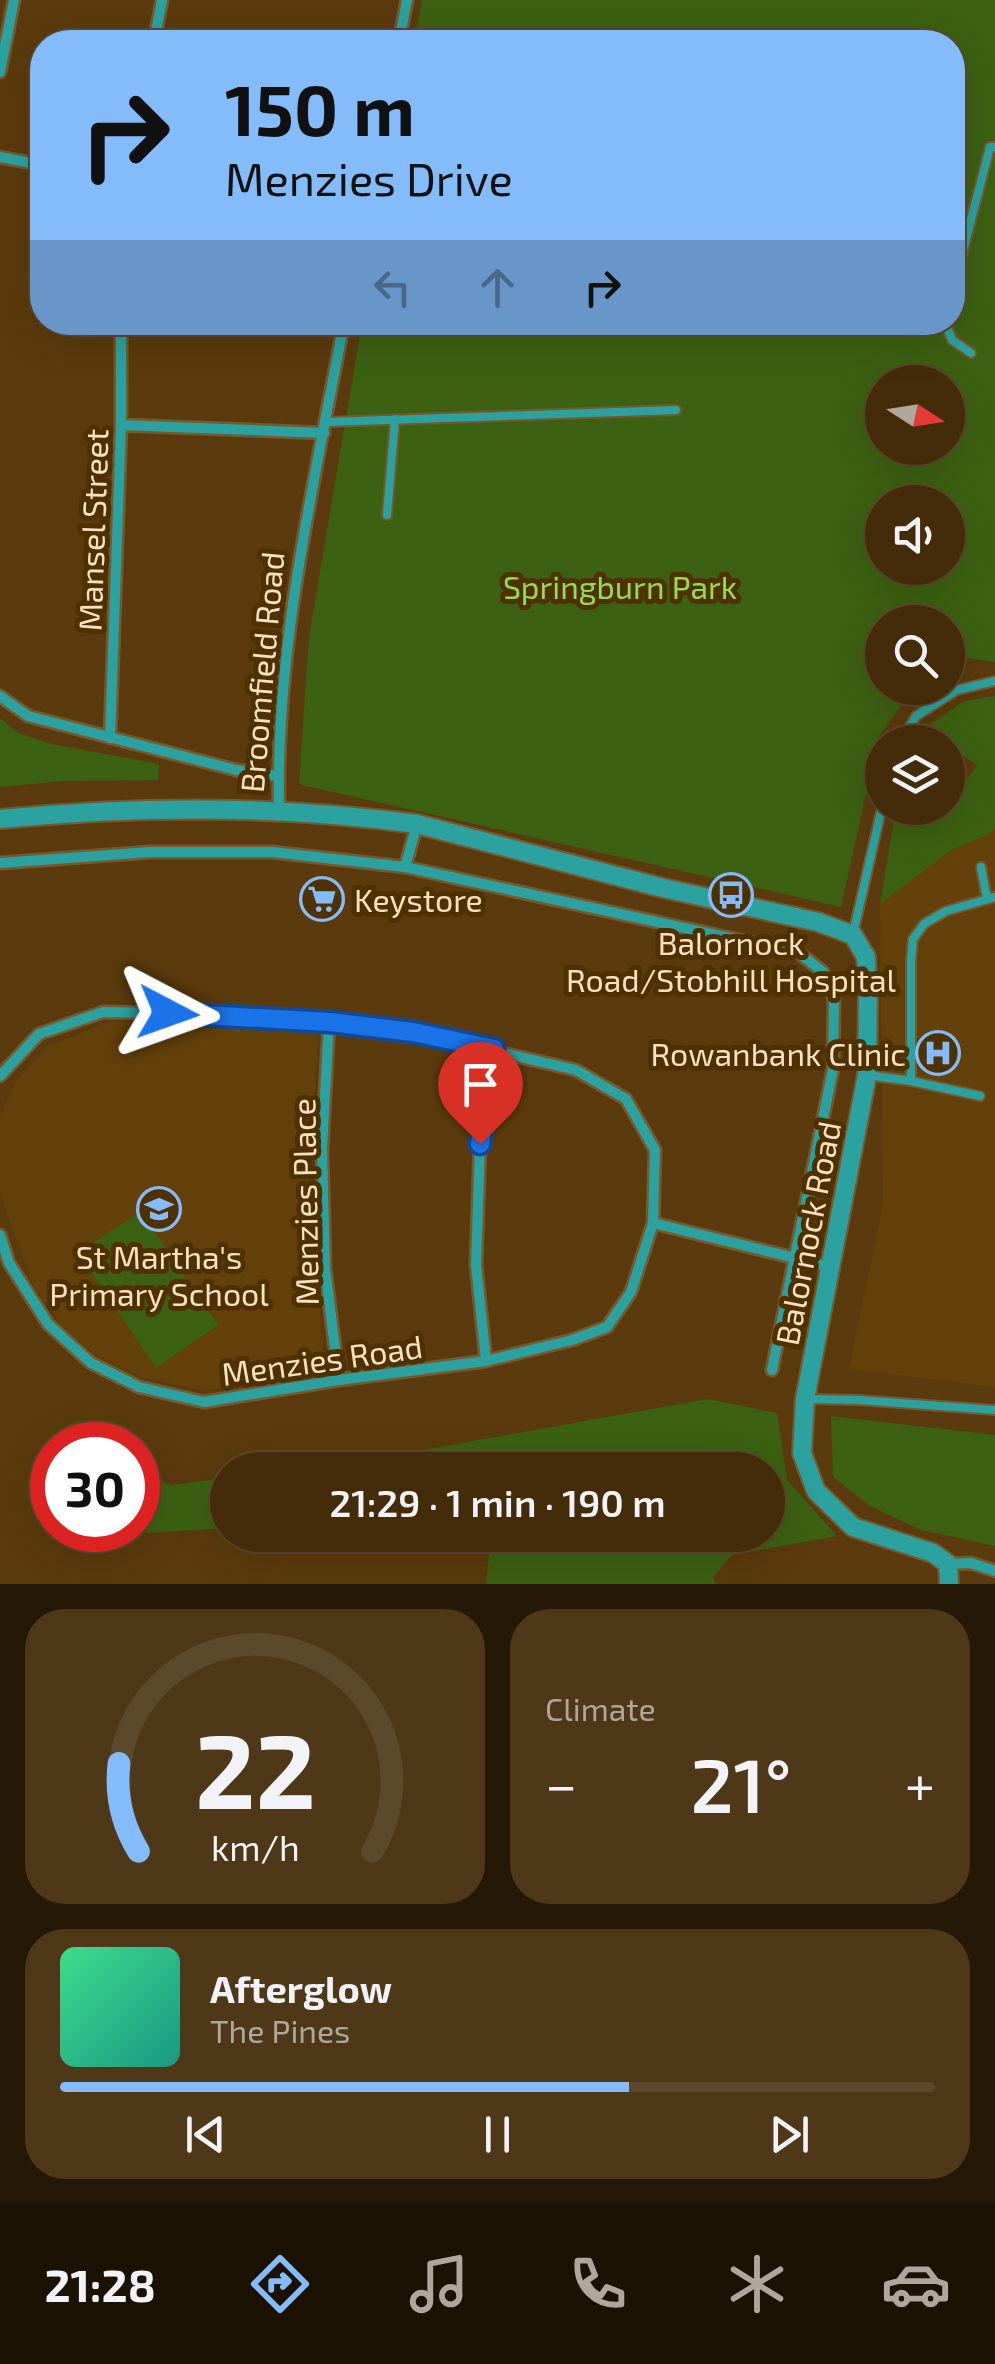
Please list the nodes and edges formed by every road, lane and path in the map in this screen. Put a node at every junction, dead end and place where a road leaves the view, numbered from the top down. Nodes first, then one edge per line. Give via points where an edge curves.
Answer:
1 (14, 0) edge
2 (162, 0) edge
3 (407, 0) edge
4 (156, 30) edge
5 (401, 30) edge
6 (0, 72) edge
7 (995, 146) edge
8 (0, 157) edge
9 (30, 163) edge
10 (965, 242) edge
11 (121, 335) edge
12 (342, 335) edge
13 (950, 335) edge
14 (972, 353) dead end
15 (676, 410) dead end
16 (395, 419) junction
17 (122, 425) junction
18 (326, 428) junction
19 (388, 515) dead end
20 (995, 681) edge
21 (0, 696) edge
22 (911, 725) edge
23 (110, 738) junction
24 (278, 776) junction
25 (279, 812) junction
26 (0, 819) edge
27 (417, 824) junction
28 (878, 825) edge
29 (0, 863) edge
30 (405, 866) junction
31 (981, 868) dead end
32 (991, 898) edge
33 (853, 934) junction
34 (330, 1022) junction
35 (494, 1049) junction
36 (867, 1075) junction
37 (0, 1076) edge
38 (911, 1082) junction
39 (980, 1096) dead end
40 (653, 1223) junction
41 (0, 1235) edge
42 (795, 1259) junction
43 (831, 1267) junction
44 (486, 1361) junction
45 (772, 1370) dead end
46 (340, 1380) junction
47 (805, 1398) junction
48 (995, 1410) edge
49 (948, 1564) junction
50 (995, 1571) edge
51 (949, 1584) edge

1 - 6 street
2 - 4 street
3 - 5 street
7 - 10 lane
8 - 9 street
11 - 17 street, Mansel Street
12 - 18 street, Broomfield Road
13 - 14 lane
15 - 16 lane
16 - 18 lane
16 - 19 lane
17 - 18 street
17 - 23 street, Mansel Street
18 - 24 street, Broomfield Road via 288,636
20 - 22 lane via 957,690
21 - 23 street via 28,716
23 - 24 street
24 - 25 street, Broomfield Road
25 - 26 street, Broomfield Road via 194,808
25 - 27 street
27 - 30 street
27 - 33 street
28 - 33 lane
29 - 30 street via 272,852
30 - 42 street via 799,952 824,972 834,999 833,1069
31 - 32 lane
32 - 38 lane via 946,911 913,939
33 - 36 street, Balornock Road via 866,957
34 - 35 street, Menzies Road
34 - 37 street, Menzies Road via 103,1012 39,1034
34 - 46 street, Menzies Place via 324,1228
35 - 40 street, Menzies Road via 576,1070 626,1099 655,1150
35 - 44 street via 480,1144 476,1265
36 - 38 lane
36 - 43 street, Balornock Road
38 - 39 lane
40 - 42 street
40 - 44 street, Menzies Road via 631,1292 606,1327
41 - 46 street, Menzies Road via 9,1263 48,1324 92,1364 139,1388 204,1402
42 - 43 street
42 - 45 street
43 - 47 street, Balornock Road
44 - 46 street, Menzies Road
47 - 48 lane
47 - 49 street, Balornock Road via 802,1453 816,1491 854,1527
49 - 50 street, Balornock Road
49 - 51 street

